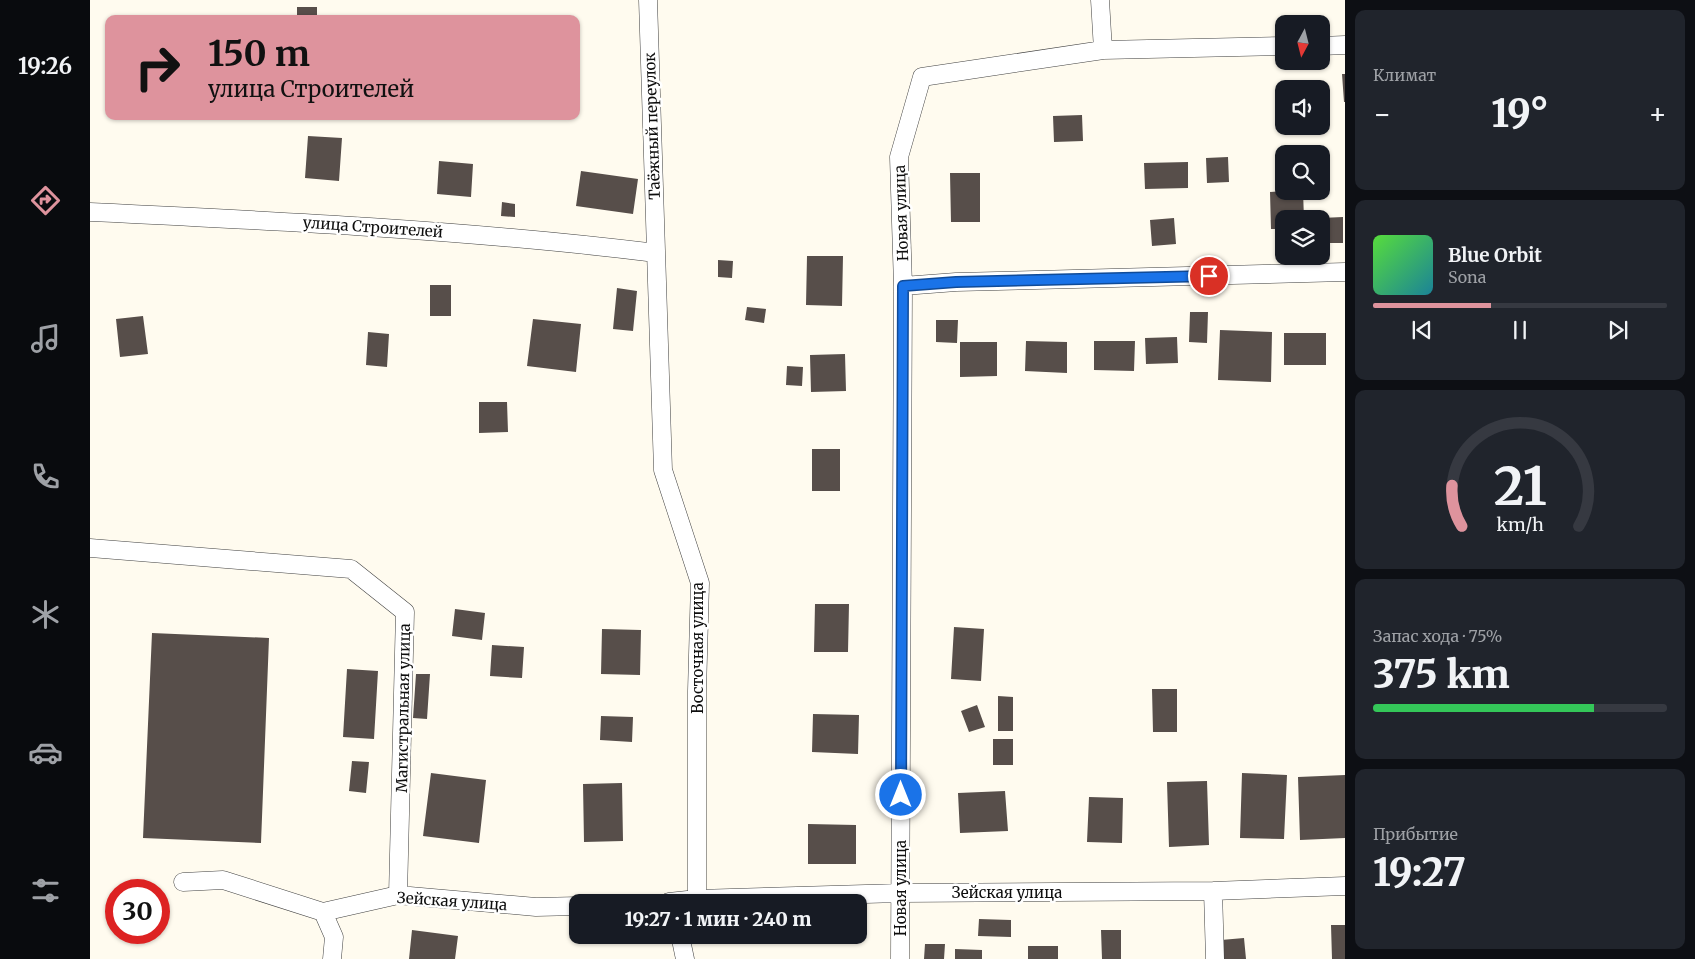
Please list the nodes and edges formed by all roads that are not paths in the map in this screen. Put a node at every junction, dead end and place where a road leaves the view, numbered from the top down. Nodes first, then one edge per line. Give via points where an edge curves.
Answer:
1 (648, 0) edge
2 (1100, 0) edge
3 (1345, 45) edge
4 (1275, 46) edge
5 (1330, 46) edge
6 (1103, 50) junction
7 (90, 212) edge
8 (656, 253) junction
9 (1345, 272) edge
10 (903, 286) junction
11 (90, 548) edge
12 (183, 882) dead end
13 (1345, 886) edge
14 (1213, 891) junction
15 (900, 893) junction
16 (697, 894) edge
17 (866, 894) edge
18 (398, 895) junction
19 (569, 906) edge
20 (323, 912) junction
21 (682, 944) edge
22 (332, 959) edge
23 (685, 959) edge
24 (900, 959) edge
25 (1215, 959) edge

1 - 8 street, Таёжный переулок
2 - 6 street
3 - 5 street
4 - 6 street
6 - 10 street, Новая улица via 922,76 899,157
7 - 8 street, улица Строителей via 387,228 566,242
8 - 16 street, Восточная улица via 663,470 700,583
9 - 10 street
10 - 15 street, Новая улица
11 - 18 street, Магистральная улица via 351,569 406,612
12 - 20 street via 223,880
13 - 14 street, Зейская улица
14 - 15 street, Зейская улица
14 - 25 street
15 - 17 street, Зейская улица
15 - 24 street, Новая улица
18 - 19 street, Зейская улица via 536,907
18 - 20 street, Зейская улица
20 - 22 street via 334,937
21 - 23 street

